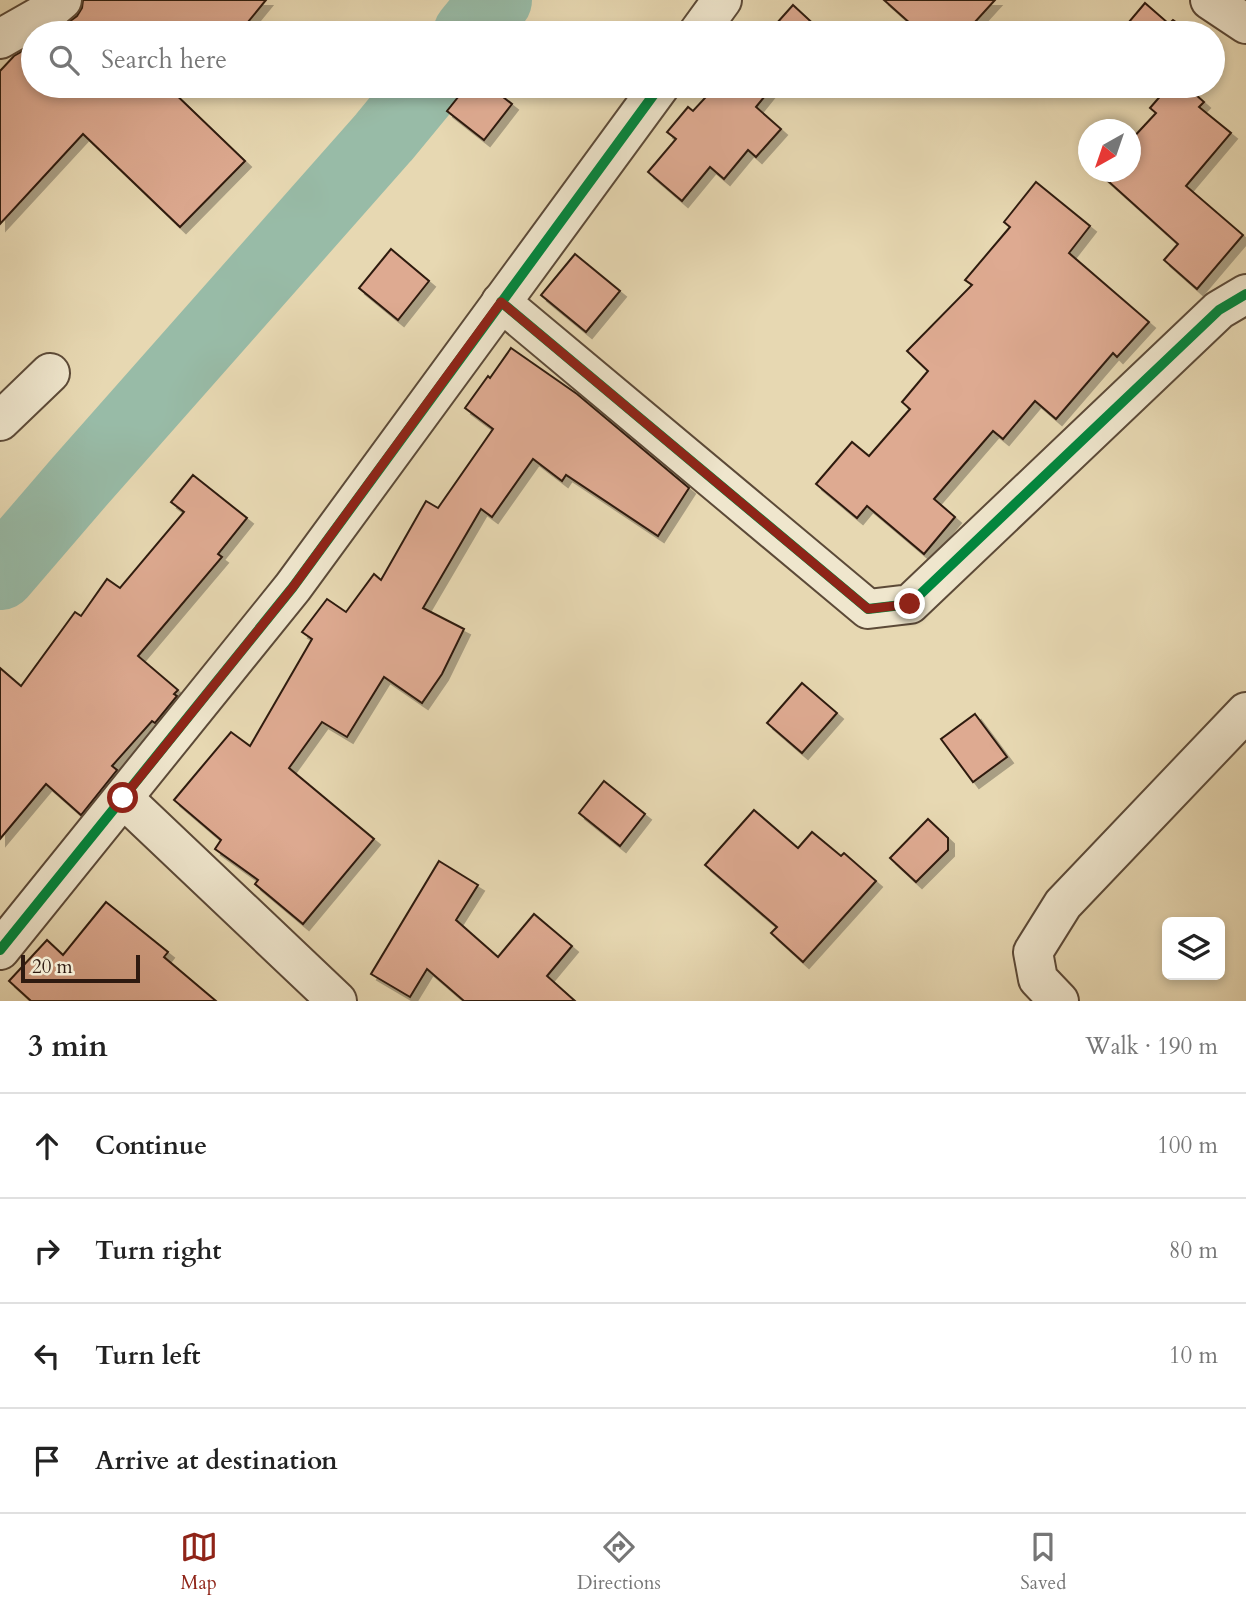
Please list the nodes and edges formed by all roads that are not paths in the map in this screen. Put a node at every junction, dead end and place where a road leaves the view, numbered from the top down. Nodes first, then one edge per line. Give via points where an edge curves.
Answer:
1 (722, 0) edge
2 (1210, 0) edge
3 (51, 4) edge
4 (26, 21) edge
5 (707, 21) edge
6 (1246, 24) edge
7 (21, 25) edge
8 (0, 39) edge
9 (651, 98) edge
10 (1246, 294) edge
11 (501, 302) junction
12 (50, 373) dead end
13 (0, 421) edge
14 (1246, 712) edge
15 (123, 798) junction
16 (0, 950) edge
17 (337, 1001) edge
18 (1059, 1001) edge

1 - 5 street
2 - 6 street
3 - 4 street
7 - 8 street
9 - 11 street
10 - 11 street via 1219,310 910,604 868,609
11 - 15 street via 293,587
12 - 13 street
14 - 18 street via 1063,904 1033,953 1038,979
15 - 16 street
15 - 17 street

